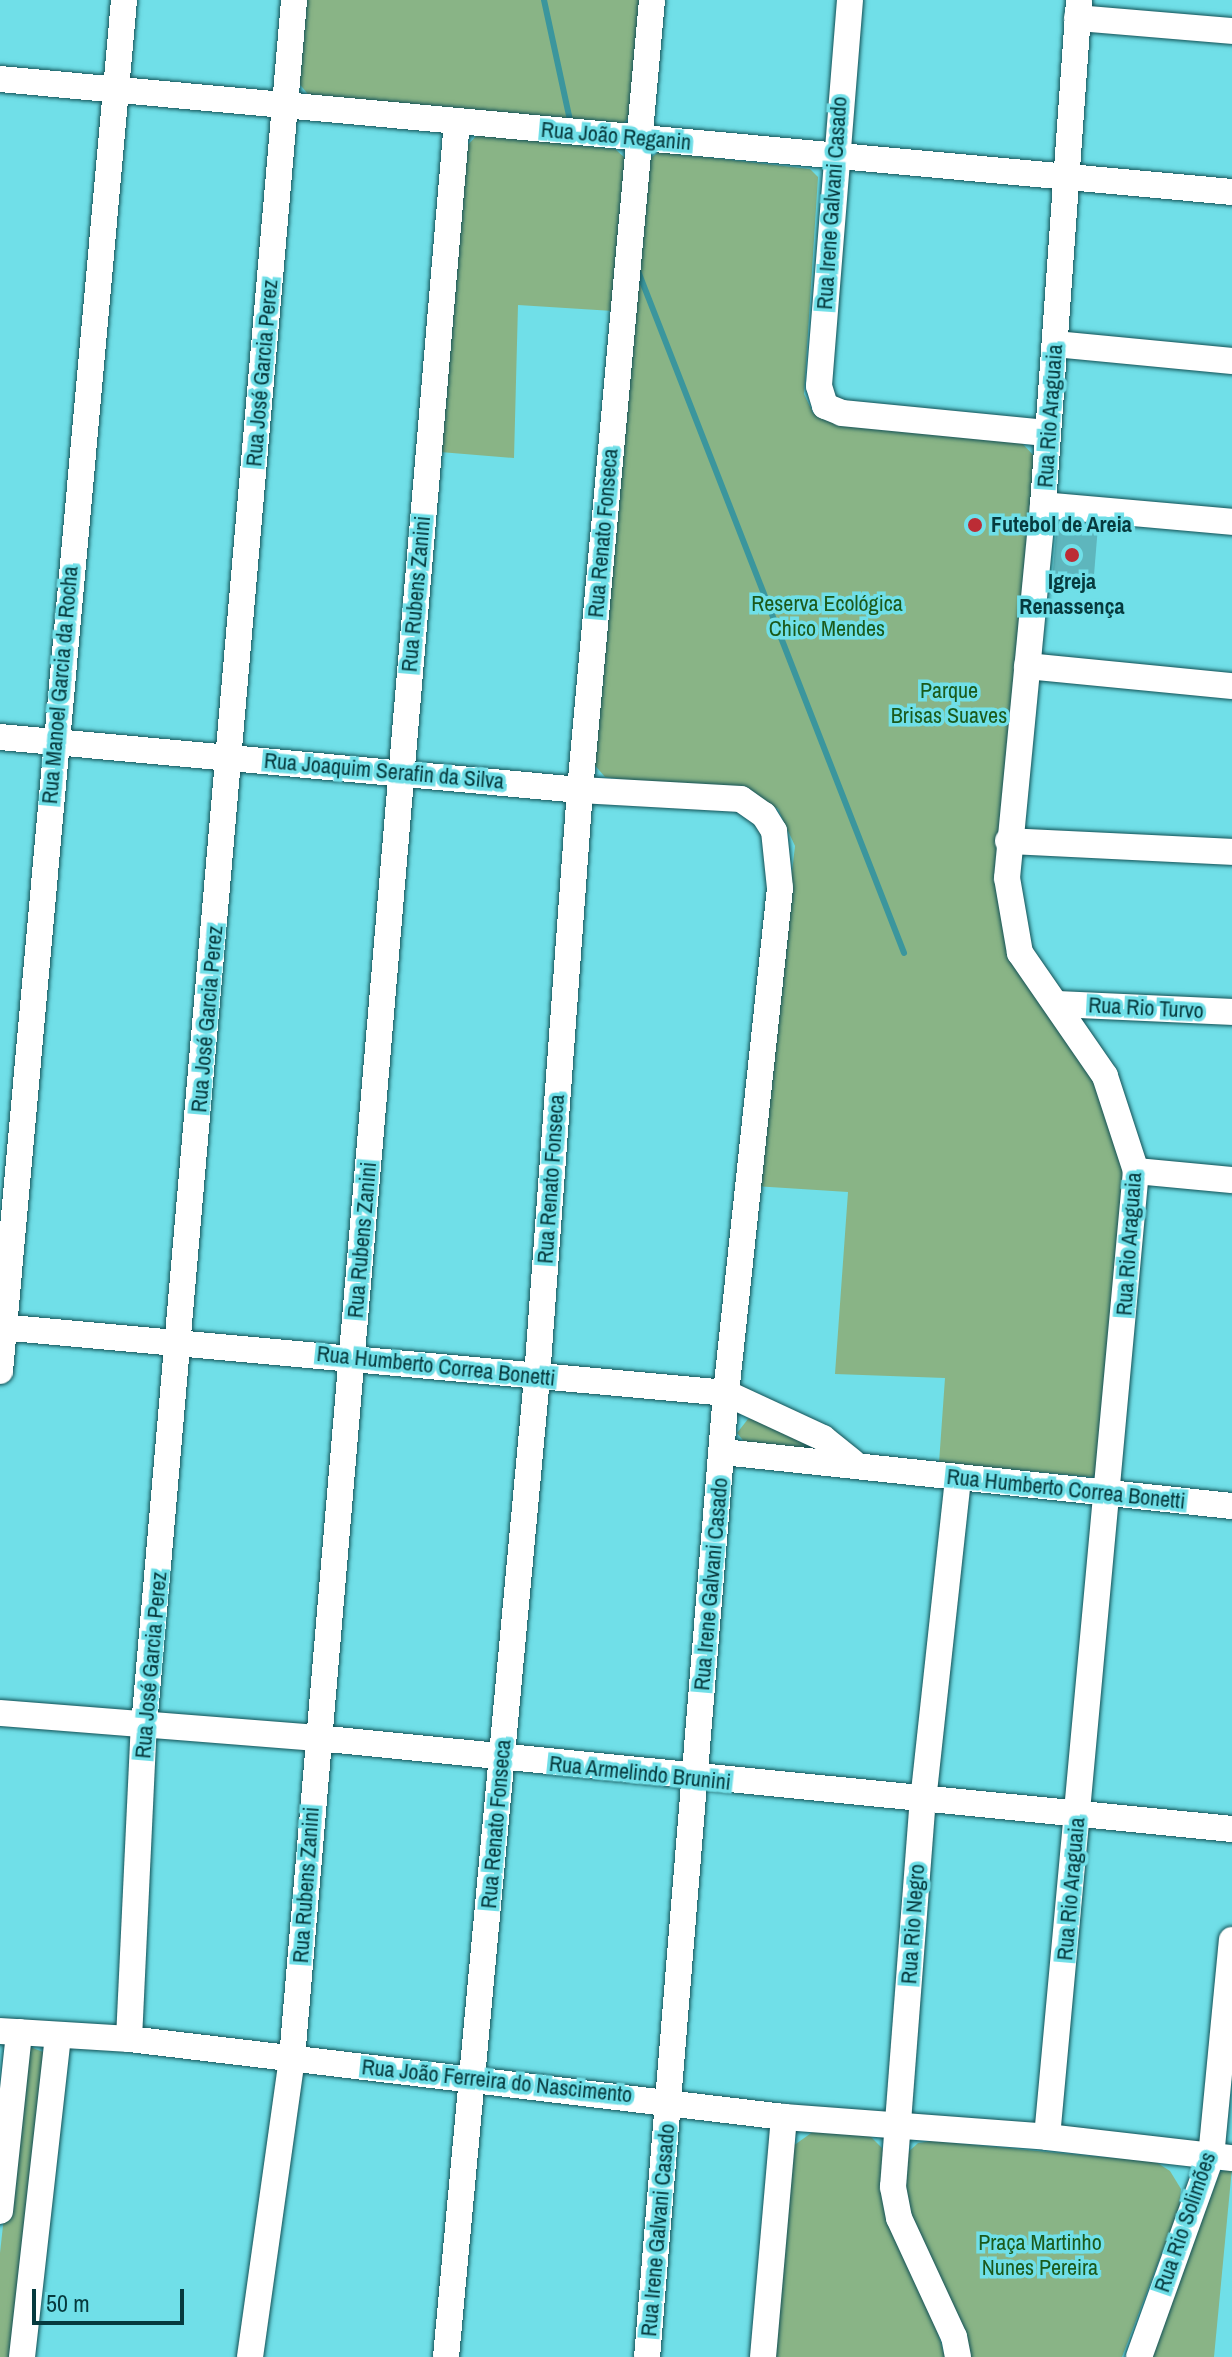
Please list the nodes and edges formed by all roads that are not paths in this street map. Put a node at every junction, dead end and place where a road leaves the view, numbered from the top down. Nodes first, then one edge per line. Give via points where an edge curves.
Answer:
1 (124, 0) edge
2 (294, 0) edge
3 (652, 0) edge
4 (850, 0) edge
5 (1078, 9) edge
6 (1232, 31) edge
7 (0, 79) edge
8 (116, 88) junction
9 (283, 109) junction
10 (457, 121) junction
11 (640, 139) junction
12 (833, 157) junction
13 (1068, 178) junction
14 (1232, 192) edge
15 (1055, 344) junction
16 (1232, 361) edge
17 (1046, 433) junction
18 (1043, 505) junction
19 (1232, 522) edge
20 (1027, 666) junction
21 (1232, 686) edge
22 (0, 737) edge
23 (55, 741) junction
24 (230, 756) junction
25 (401, 772) junction
26 (580, 790) junction
27 (764, 815) joint
28 (1008, 841) junction
29 (1232, 852) edge
30 (1059, 1004) junction
31 (1232, 1012) edge
32 (1136, 1171) junction
33 (1232, 1180) edge
34 (2, 1327) edge
35 (179, 1340) junction
36 (352, 1358) junction
37 (0, 1371) edge
38 (537, 1377) junction
39 (726, 1393) junction
40 (723, 1452) junction
41 (853, 1462) junction
42 (958, 1479) junction
43 (1109, 1493) junction
44 (1232, 1506) edge
45 (0, 1713) edge
46 (144, 1726) junction
47 (317, 1738) junction
48 (502, 1759) junction
49 (692, 1778) junction
50 (923, 1801) junction
51 (1078, 1813) junction
52 (1232, 1829) edge
53 (1232, 1940) edge
54 (10, 2032) edge
55 (58, 2035) junction
56 (129, 2039) junction
57 (292, 2058) junction
58 (472, 2078) junction
59 (670, 2100) junction
60 (784, 2117) junction
61 (898, 2124) junction
62 (1047, 2137) junction
63 (1221, 2158) edge
64 (0, 2211) edge
65 (22, 2357) edge
66 (250, 2357) edge
67 (446, 2357) edge
68 (647, 2357) edge
69 (763, 2357) edge
70 (958, 2357) edge
71 (1139, 2357) edge

1 - 8 street, Rua Manoel Garcia da Rocha
2 - 9 street, Rua José Garcia Perez
3 - 11 street, Rua Renato Fonseca
4 - 12 street, Rua Irene Galvani Casado
5 - 6 street
5 - 13 street, Rua Rio Araguaia
7 - 8 street, Rua João Reganin
8 - 9 street, Rua João Reganin
8 - 23 street, Rua Manoel Garcia da Rocha
9 - 10 street, Rua João Reganin
9 - 24 street, Rua José Garcia Perez
10 - 11 street, Rua João Reganin
10 - 25 street, Rua Rubens Zanini
11 - 12 street, Rua João Reganin
11 - 26 street, Rua Renato Fonseca
12 - 13 street, Rua João Reganin
12 - 17 street, Rua Irene Galvani Casado via 819,386 825,406 842,413
13 - 14 street, Rua João Reganin
13 - 15 street, Rua Rio Araguaia
15 - 16 street
15 - 17 street, Rua Rio Araguaia
17 - 18 street, Rua Rio Araguaia
18 - 19 street
18 - 20 street, Rua Rio Araguaia
20 - 21 street
20 - 28 street, Rua Rio Araguaia
22 - 23 street, Rua Joaquim Serafin da Silva
23 - 24 street, Rua Joaquim Serafin da Silva
23 - 34 street, Rua Manoel Garcia da Rocha
24 - 25 street, Rua Joaquim Serafin da Silva
24 - 35 street, Rua José Garcia Perez
25 - 26 street, Rua Joaquim Serafin da Silva
25 - 36 street, Rua Rubens Zanini
26 - 27 street, Rua Joaquim Serafin da Silva via 741,799
26 - 38 street, Rua Renato Fonseca
27 - 39 street, Rua Irene Galvani Casado via 780,859 780,888
28 - 29 street
28 - 30 street, Rua Rio Araguaia via 1012,928 1033,977
30 - 31 street, Rua Rio Turvo
30 - 32 street, Rua Rio Araguaia via 1105,1076
32 - 33 street
32 - 43 street, Rua Rio Araguaia
34 - 35 street, Rua Humberto Correa Bonetti
34 - 37 street, Rua Manoel Garcia da Rocha
35 - 36 street, Rua Humberto Correa Bonetti
35 - 46 street, Rua José Garcia Perez
36 - 38 street, Rua Humberto Correa Bonetti
36 - 47 street, Rua Rubens Zanini
38 - 39 street, Rua Humberto Correa Bonetti
38 - 48 street, Rua Renato Fonseca
39 - 40 street, Rua Irene Galvani Casado
39 - 41 street, Rua Humberto Correa Bonetti via 823,1438
40 - 41 street, Rua Humberto Correa Bonetti
40 - 49 street, Rua Irene Galvani Casado
41 - 42 street, Rua Humberto Correa Bonetti
42 - 43 street, Rua Humberto Correa Bonetti
42 - 50 street, Rua Rio Negro
43 - 44 street, Rua Humberto Correa Bonetti
43 - 51 street, Rua Rio Araguaia
45 - 46 street, Rua Armelindo Brunini
46 - 47 street, Rua Armelindo Brunini
46 - 56 street, Rua José Garcia Perez
47 - 48 street, Rua Armelindo Brunini
47 - 57 street, Rua Rubens Zanini
48 - 49 street, Rua Armelindo Brunini
48 - 58 street, Rua Renato Fonseca
49 - 50 street, Rua Armelindo Brunini
49 - 59 street, Rua Irene Galvani Casado
50 - 51 street, Rua Armelindo Brunini
50 - 61 street, Rua Rio Negro
51 - 52 street, Rua Armelindo Brunini
51 - 62 street, Rua Rio Araguaia
53 - 63 street, Rua Rio Solimões
54 - 55 street, Rua João Ferreira do Nascimento
54 - 64 street
55 - 56 street, Rua João Ferreira do Nascimento
55 - 65 street
56 - 57 street, Rua João Ferreira do Nascimento
57 - 58 street, Rua João Ferreira do Nascimento
57 - 66 street, Rua Rubens Zanini
58 - 59 street, Rua João Ferreira do Nascimento
58 - 67 street, Rua Renato Fonseca
59 - 60 street, Rua João Ferreira do Nascimento
59 - 68 street, Rua Irene Galvani Casado
60 - 61 street, Rua João Ferreira do Nascimento
60 - 69 street
61 - 62 street, Rua João Ferreira do Nascimento
61 - 70 street, Rua Rio Negro via 893,2187 899,2218 954,2337
62 - 63 street, Rua João Ferreira do Nascimento
63 - 71 street, Rua Rio Solimões

